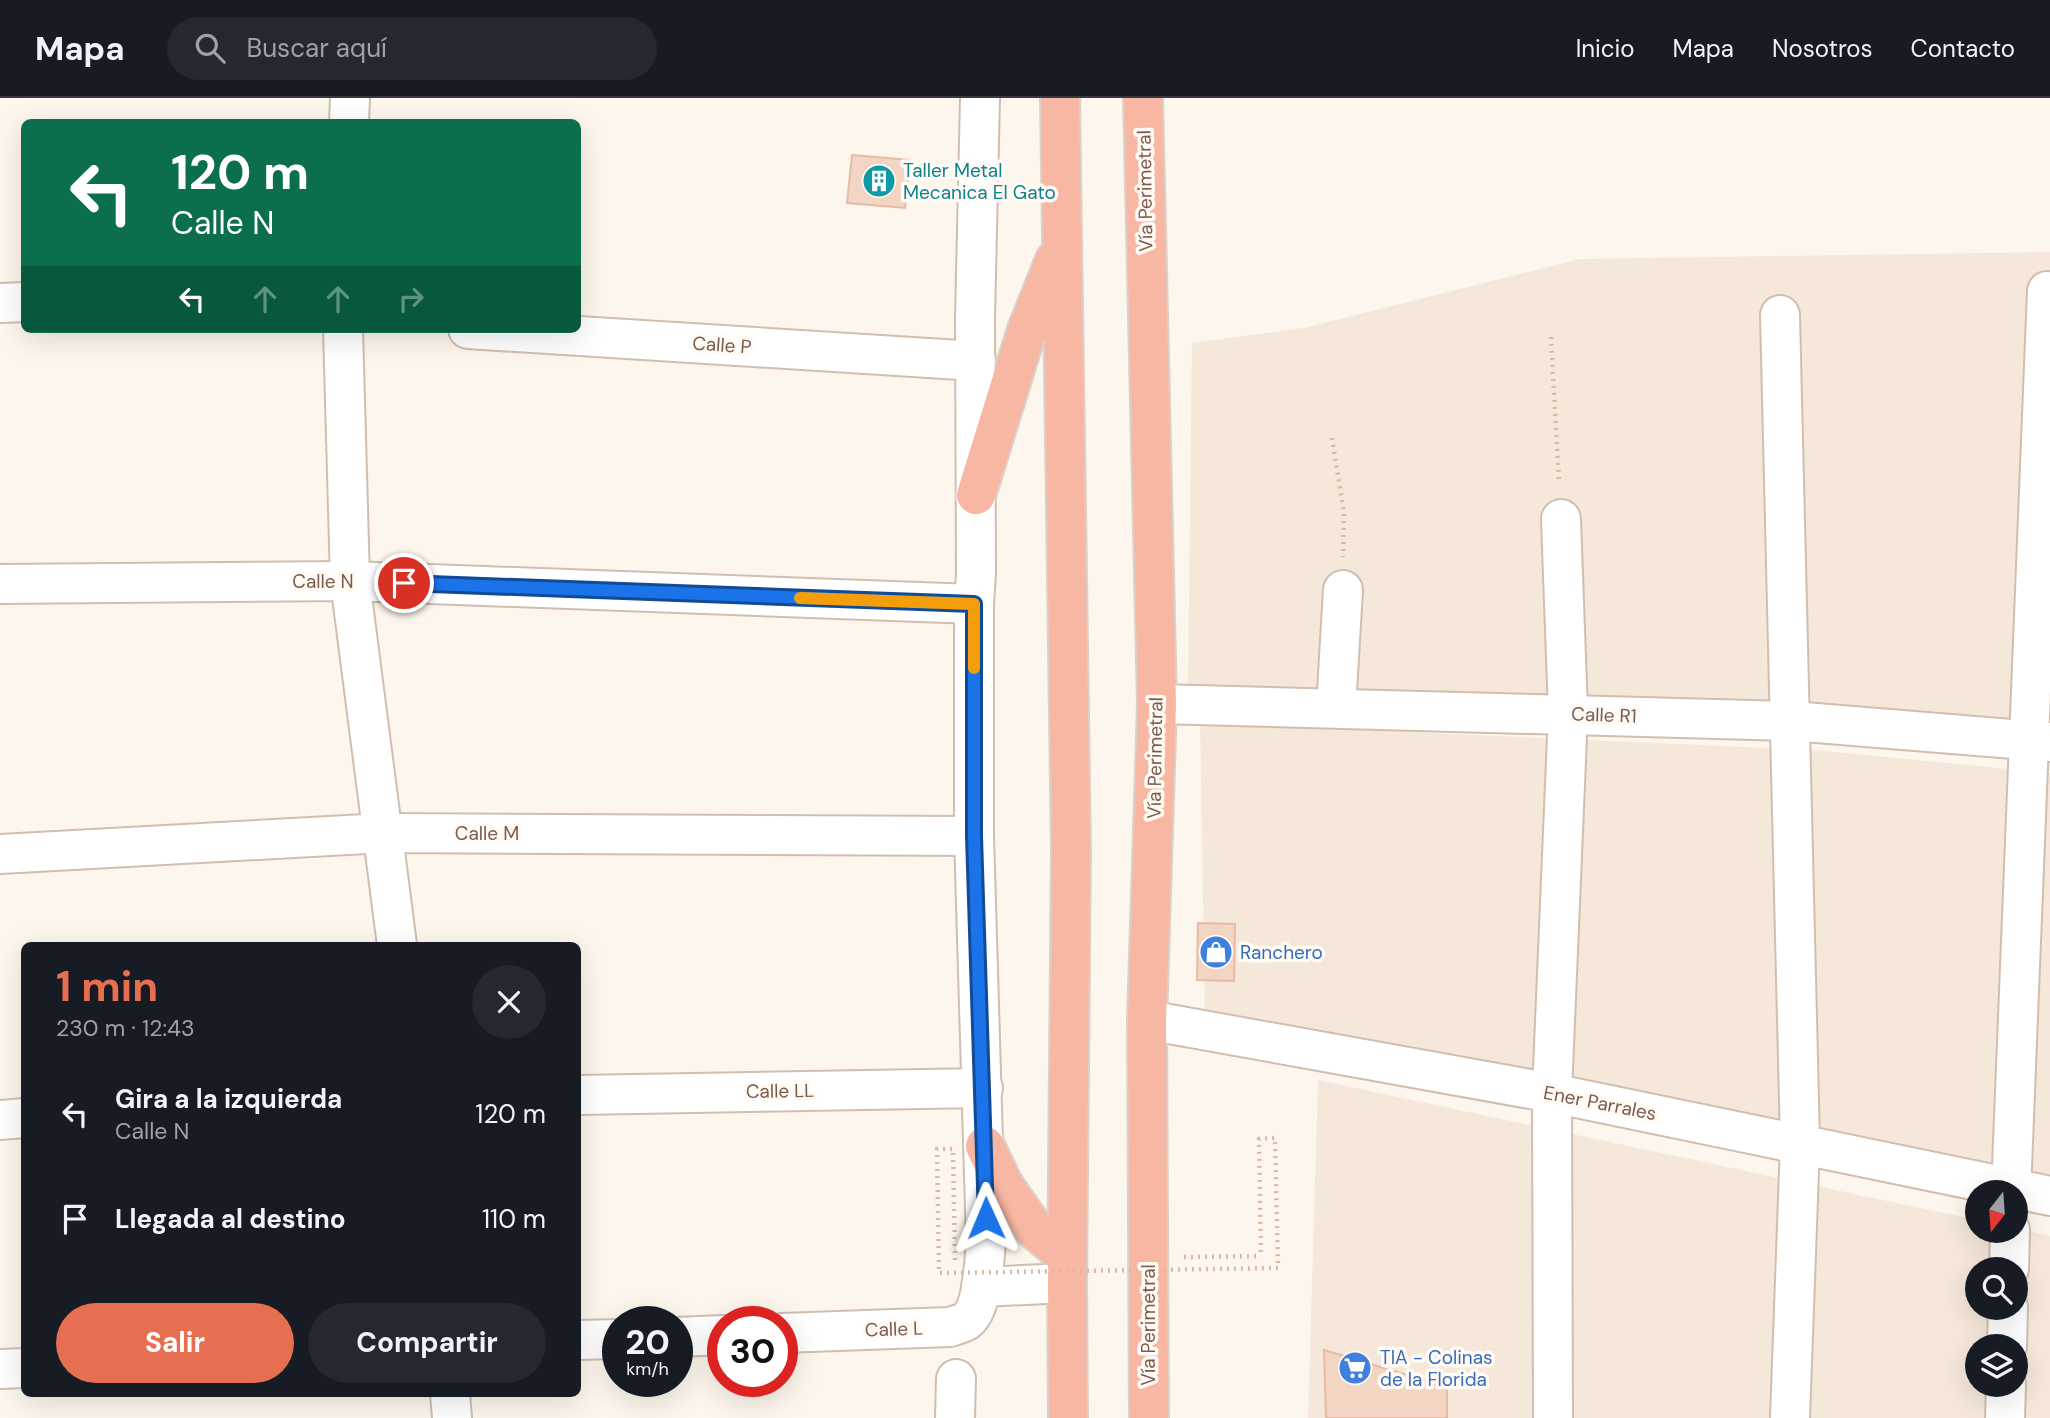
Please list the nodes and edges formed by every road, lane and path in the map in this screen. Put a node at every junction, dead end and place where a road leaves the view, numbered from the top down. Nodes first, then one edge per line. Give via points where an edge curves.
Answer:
1 (350, 98) edge
2 (973, 98) edge
3 (1060, 98) edge
4 (1143, 98) edge
5 (349, 119) edge
6 (1062, 242) junction
7 (2048, 291) dead end
8 (21, 302) edge
9 (0, 303) edge
10 (1780, 315) dead end
11 (343, 333) edge
12 (532, 333) edge
13 (1551, 337) dead end
14 (976, 361) junction
15 (1332, 438) dead end
16 (976, 495) junction
17 (1561, 519) joint
18 (350, 580) junction
19 (0, 584) edge
20 (1343, 590) joint
21 (974, 604) junction
22 (1157, 704) junction
23 (1336, 708) junction
24 (1568, 713) junction
25 (1792, 721) junction
26 (2039, 741) edge
27 (384, 833) junction
28 (974, 836) junction
29 (0, 854) edge
30 (397, 942) edge
31 (1147, 1020) junction
32 (983, 1088) junction
33 (1552, 1093) junction
34 (581, 1095) edge
35 (21, 1118) edge
36 (0, 1120) edge
37 (1800, 1143) junction
38 (985, 1146) junction
39 (1966, 1180) edge
40 (2012, 1180) edge
41 (2028, 1193) edge
42 (2050, 1196) edge
43 (971, 1251) junction
44 (1148, 1258) junction
45 (1067, 1270) junction
46 (981, 1287) junction
47 (798, 1332) edge
48 (602, 1339) edge
49 (581, 1340) edge
50 (21, 1368) edge
51 (0, 1369) edge
52 (956, 1379) dead end
53 (450, 1397) edge
54 (2006, 1397) edge
55 (452, 1418) edge
56 (955, 1418) edge
57 (1068, 1418) edge
58 (1149, 1418) edge
59 (1553, 1418) edge
60 (1790, 1418) edge
61 (2005, 1418) edge

1 - 5 street
2 - 14 street
3 - 6 highway
4 - 22 highway, Vía Perimetral
6 - 16 highway via 1027,330
6 - 45 highway via 1071,851
7 - 26 street
8 - 9 street
10 - 25 street
11 - 18 street
12 - 14 street, Calle P
13 - 17 path
14 - 16 street
15 - 20 path via 1344,513
16 - 21 street
17 - 24 street
18 - 19 street, Calle N
18 - 21 street, Calle N
18 - 27 street
20 - 23 street
21 - 28 street
22 - 23 street, Calle R1
22 - 31 highway, Vía Perimetral
23 - 24 street, Calle R1
24 - 25 street, Calle R1
24 - 33 street
25 - 26 street, Calle R1
25 - 37 street
26 - 40 street
27 - 28 street, Calle M
27 - 29 street, Calle M
27 - 30 street
28 - 32 street
31 - 33 street, Ener Parrales
31 - 44 highway, Vía Perimetral
32 - 34 street, Calle LL
32 - 38 street
33 - 37 street, Ener Parrales
33 - 59 street
35 - 36 street
37 - 39 street, Ener Parrales
37 - 60 street
38 - 43 street
38 - 45 highway via 1003,1184
41 - 42 street, Ener Parrales
43 - 44 path, bridge via 953,1149 937,1149 939,1273 1278,1268 1275,1138 1259,1139 1261,1256
43 - 46 street, Calle L
44 - 58 highway, Vía Perimetral
45 - 46 street
45 - 57 highway
46 - 47 street, Calle L via 968,1320 950,1327
48 - 49 street
50 - 51 street
52 - 56 street
53 - 55 street
54 - 61 street

